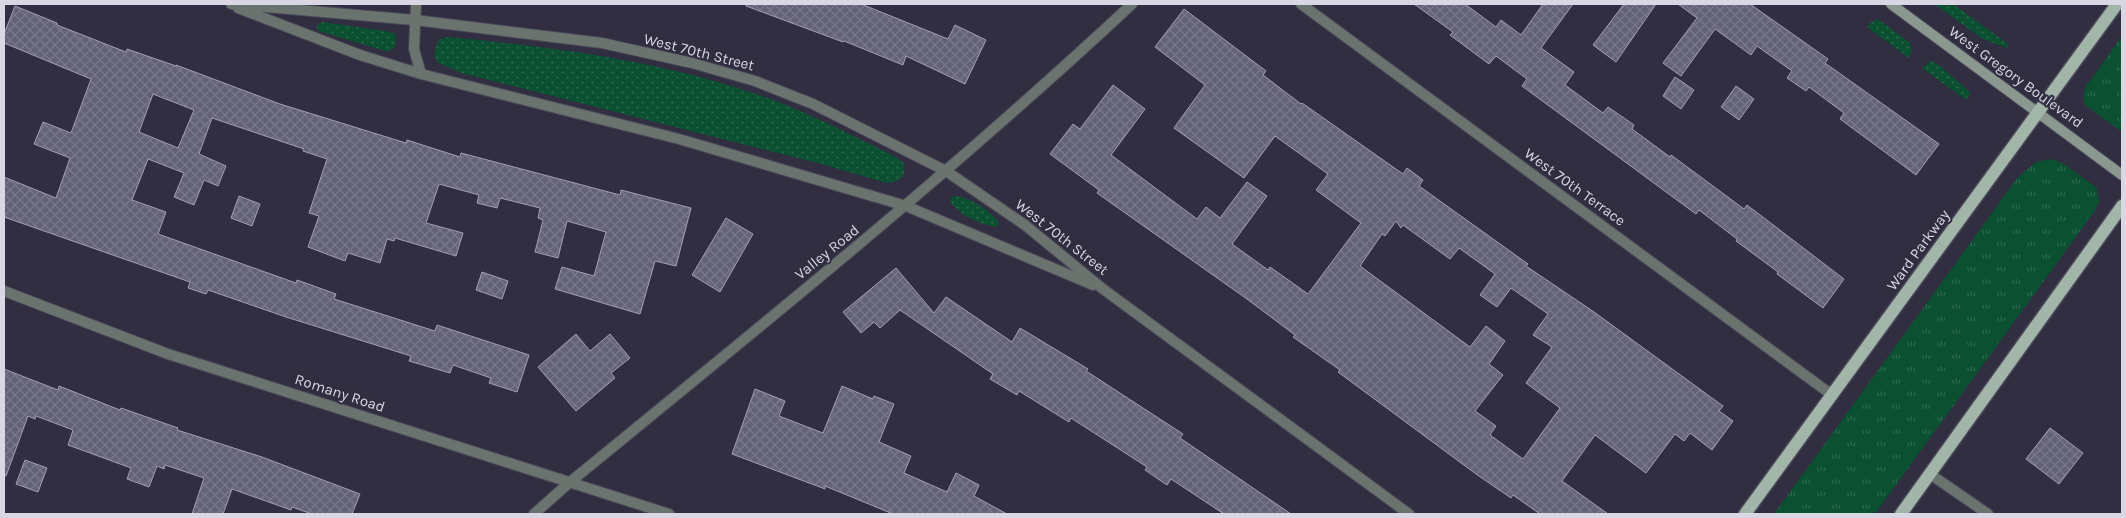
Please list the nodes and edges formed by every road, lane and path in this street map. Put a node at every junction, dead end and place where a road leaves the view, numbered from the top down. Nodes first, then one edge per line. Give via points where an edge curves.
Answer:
1 (230, 4) edge
2 (416, 4) edge
3 (1132, 4) edge
4 (1301, 4) edge
5 (1891, 4) edge
6 (2116, 4) edge
7 (415, 20) junction
8 (421, 74) junction
9 (2039, 113) junction
10 (946, 171) junction
11 (2122, 174) edge
12 (906, 206) junction
13 (2122, 206) edge
14 (1103, 289) junction
15 (4, 292) edge
16 (1832, 395) junction
17 (1930, 474) junction
18 (570, 482) junction
19 (534, 514) edge
20 (669, 514) edge
21 (1409, 514) edge
22 (1745, 514) edge
23 (1901, 514) edge
24 (1988, 514) edge

1 - 7 street, West 70th Street
1 - 8 street, West 70th Street via 360,55
2 - 7 street
3 - 10 street, Valley Road
4 - 16 street, West 70th Terrace
5 - 9 main road, West Gregory Boulevard
6 - 9 main road, Ward Parkway
7 - 8 street via 414,49
7 - 10 street, West 70th Street via 602,43 692,63 755,81 813,104
8 - 12 street, West 70th Street via 679,139
9 - 11 main road, West Gregory Boulevard
9 - 16 main road, Ward Parkway
10 - 12 street, Valley Road
10 - 14 street, West 70th Street via 1025,225
12 - 14 street, West 70th Street
12 - 18 street, Valley Road
13 - 17 main road
14 - 21 street, West 70th Street
15 - 18 street, Romany Road via 168,354
16 - 22 main road, Ward Parkway
17 - 23 main road
17 - 24 street
18 - 19 street, Valley Road
18 - 20 street, Romany Road

